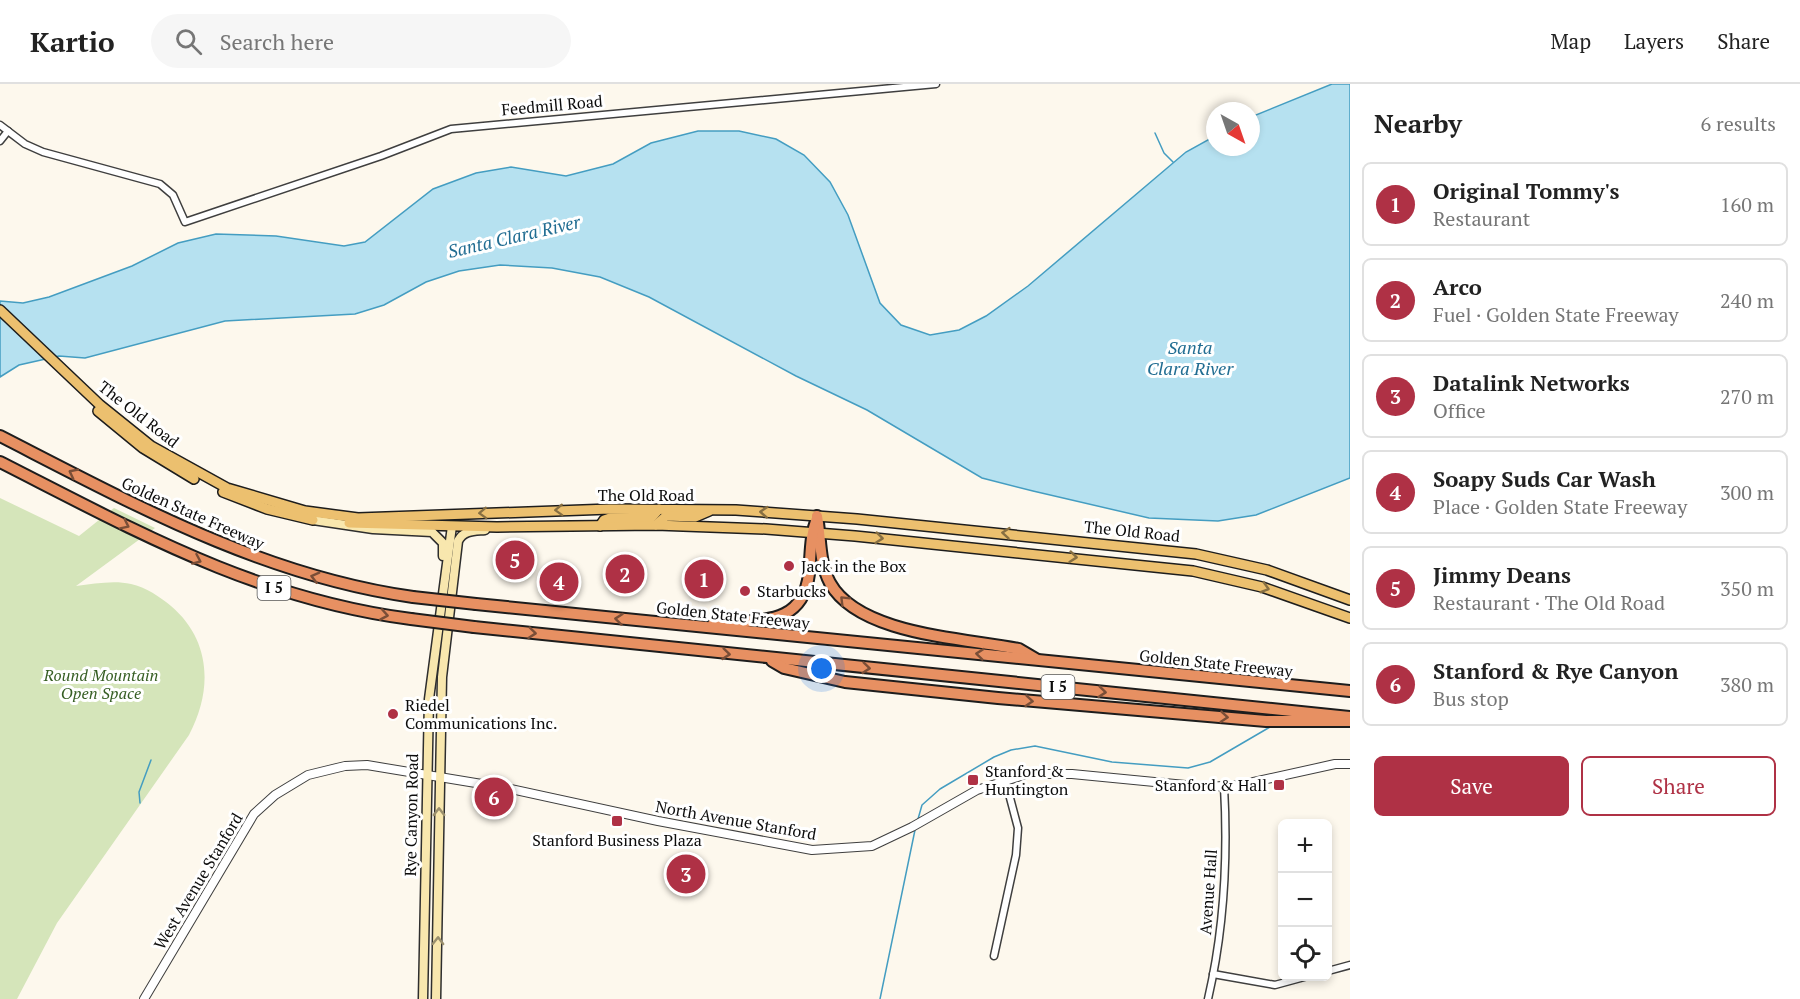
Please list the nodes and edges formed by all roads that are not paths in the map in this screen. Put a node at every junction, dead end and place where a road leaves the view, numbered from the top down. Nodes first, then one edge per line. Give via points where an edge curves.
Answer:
1 (936, 84) edge
2 (0, 125) edge
3 (8, 131) junction
4 (0, 141) edge
5 (0, 310) edge
6 (0, 319) edge
7 (71, 381) junction
8 (0, 436) edge
9 (0, 462) edge
10 (206, 481) junction
11 (659, 510) junction
12 (711, 510) junction
13 (451, 514) junction
14 (817, 516) junction
15 (313, 520) junction
16 (349, 523) joint
17 (656, 525) junction
18 (452, 526) junction
19 (498, 526) junction
20 (600, 526) junction
21 (816, 533) junction
22 (1350, 600) edge
23 (1350, 618) edge
24 (698, 627) junction
25 (436, 646) junction
26 (766, 658) junction
27 (1038, 660) junction
28 (441, 683) junction
29 (1350, 692) edge
30 (1350, 719) edge
31 (1350, 764) edge
32 (426, 775) junction
33 (439, 777) junction
34 (1005, 779) junction
35 (1224, 786) junction
36 (994, 956) dead end
37 (1350, 965) edge
38 (1332, 970) edge
39 (1214, 975) junction
40 (1290, 981) edge
41 (144, 999) edge
42 (423, 999) edge
43 (436, 999) edge
44 (1208, 999) edge

1 - 3 street, Feedmill Road via 458,127 185,222 173,195 160,184 43,152
2 - 3 street
3 - 4 street
5 - 7 main road, The Old Road
6 - 7 main road, The Old Road
7 - 10 main road, The Old Road via 128,438
24 -> 8 highway, Golden State Freeway / I 5, bridge via 413,597 284,568 213,542
9 -> 26 highway, I 5, bridge via 203,563 252,582 332,604 474,627
10 - 13 main road, The Old Road via 305,511 358,518
10 - 15 main road, The Old Road via 267,508
11 - 12 main road, The Old Road
11 -> 13 main road, The Old Road
11 - 20 main road via 652,517 610,518
14 -> 12 main road, The Old Road
12 - 17 main road via 695,517 666,516
13 - 18 main road, Rye Canyon Road
14 - 21 highway
22 -> 14 main road, The Old Road via 1267,570 1175,551
15 - 16 main road, The Old Road
15 - 25 main road via 373,529 423,530 440,537 444,549
16 - 18 main road, The Old Road
17 - 20 main road, The Old Road
17 - 21 main road, The Old Road
18 - 19 main road, The Old Road
18 - 25 main road, Rye Canyon Road
18 - 28 main road, Rye Canyon Road via 437,676
19 - 20 main road, The Old Road
19 - 28 main road, Rye Canyon Road via 469,532 460,538
21 -> 23 main road, The Old Road via 1193,571 1262,587
21 - 24 highway via 807,584 794,608 766,620
27 -> 21 highway via 1019,649 919,631 864,616 844,602 830,582
27 -> 24 highway, Golden State Freeway / I 5
25 - 32 main road, Rye Canyon Road
26 -> 30 highway, I 5
26 -> 30 highway via 784,668 827,679 923,690 1266,721
27 - 29 highway, Golden State Freeway / I 5
28 - 33 main road, Rye Canyon Road
31 - 35 street, North Avenue Stanford
32 - 33 street, North Avenue Stanford
32 - 41 street, West Avenue Stanford via 376,766 345,766 308,775 275,795 245,827
32 - 42 main road, Rye Canyon Road
33 - 34 street, North Avenue Stanford via 812,850 872,846
43 -> 33 main road, Rye Canyon Road
34 - 35 street, North Avenue Stanford via 1049,773
34 - 36 street via 1018,828 1016,855
35 - 39 street, Avenue Hall via 1225,878
37 - 38 street
39 - 40 street via 1275,985
39 - 44 street, Avenue Hall

